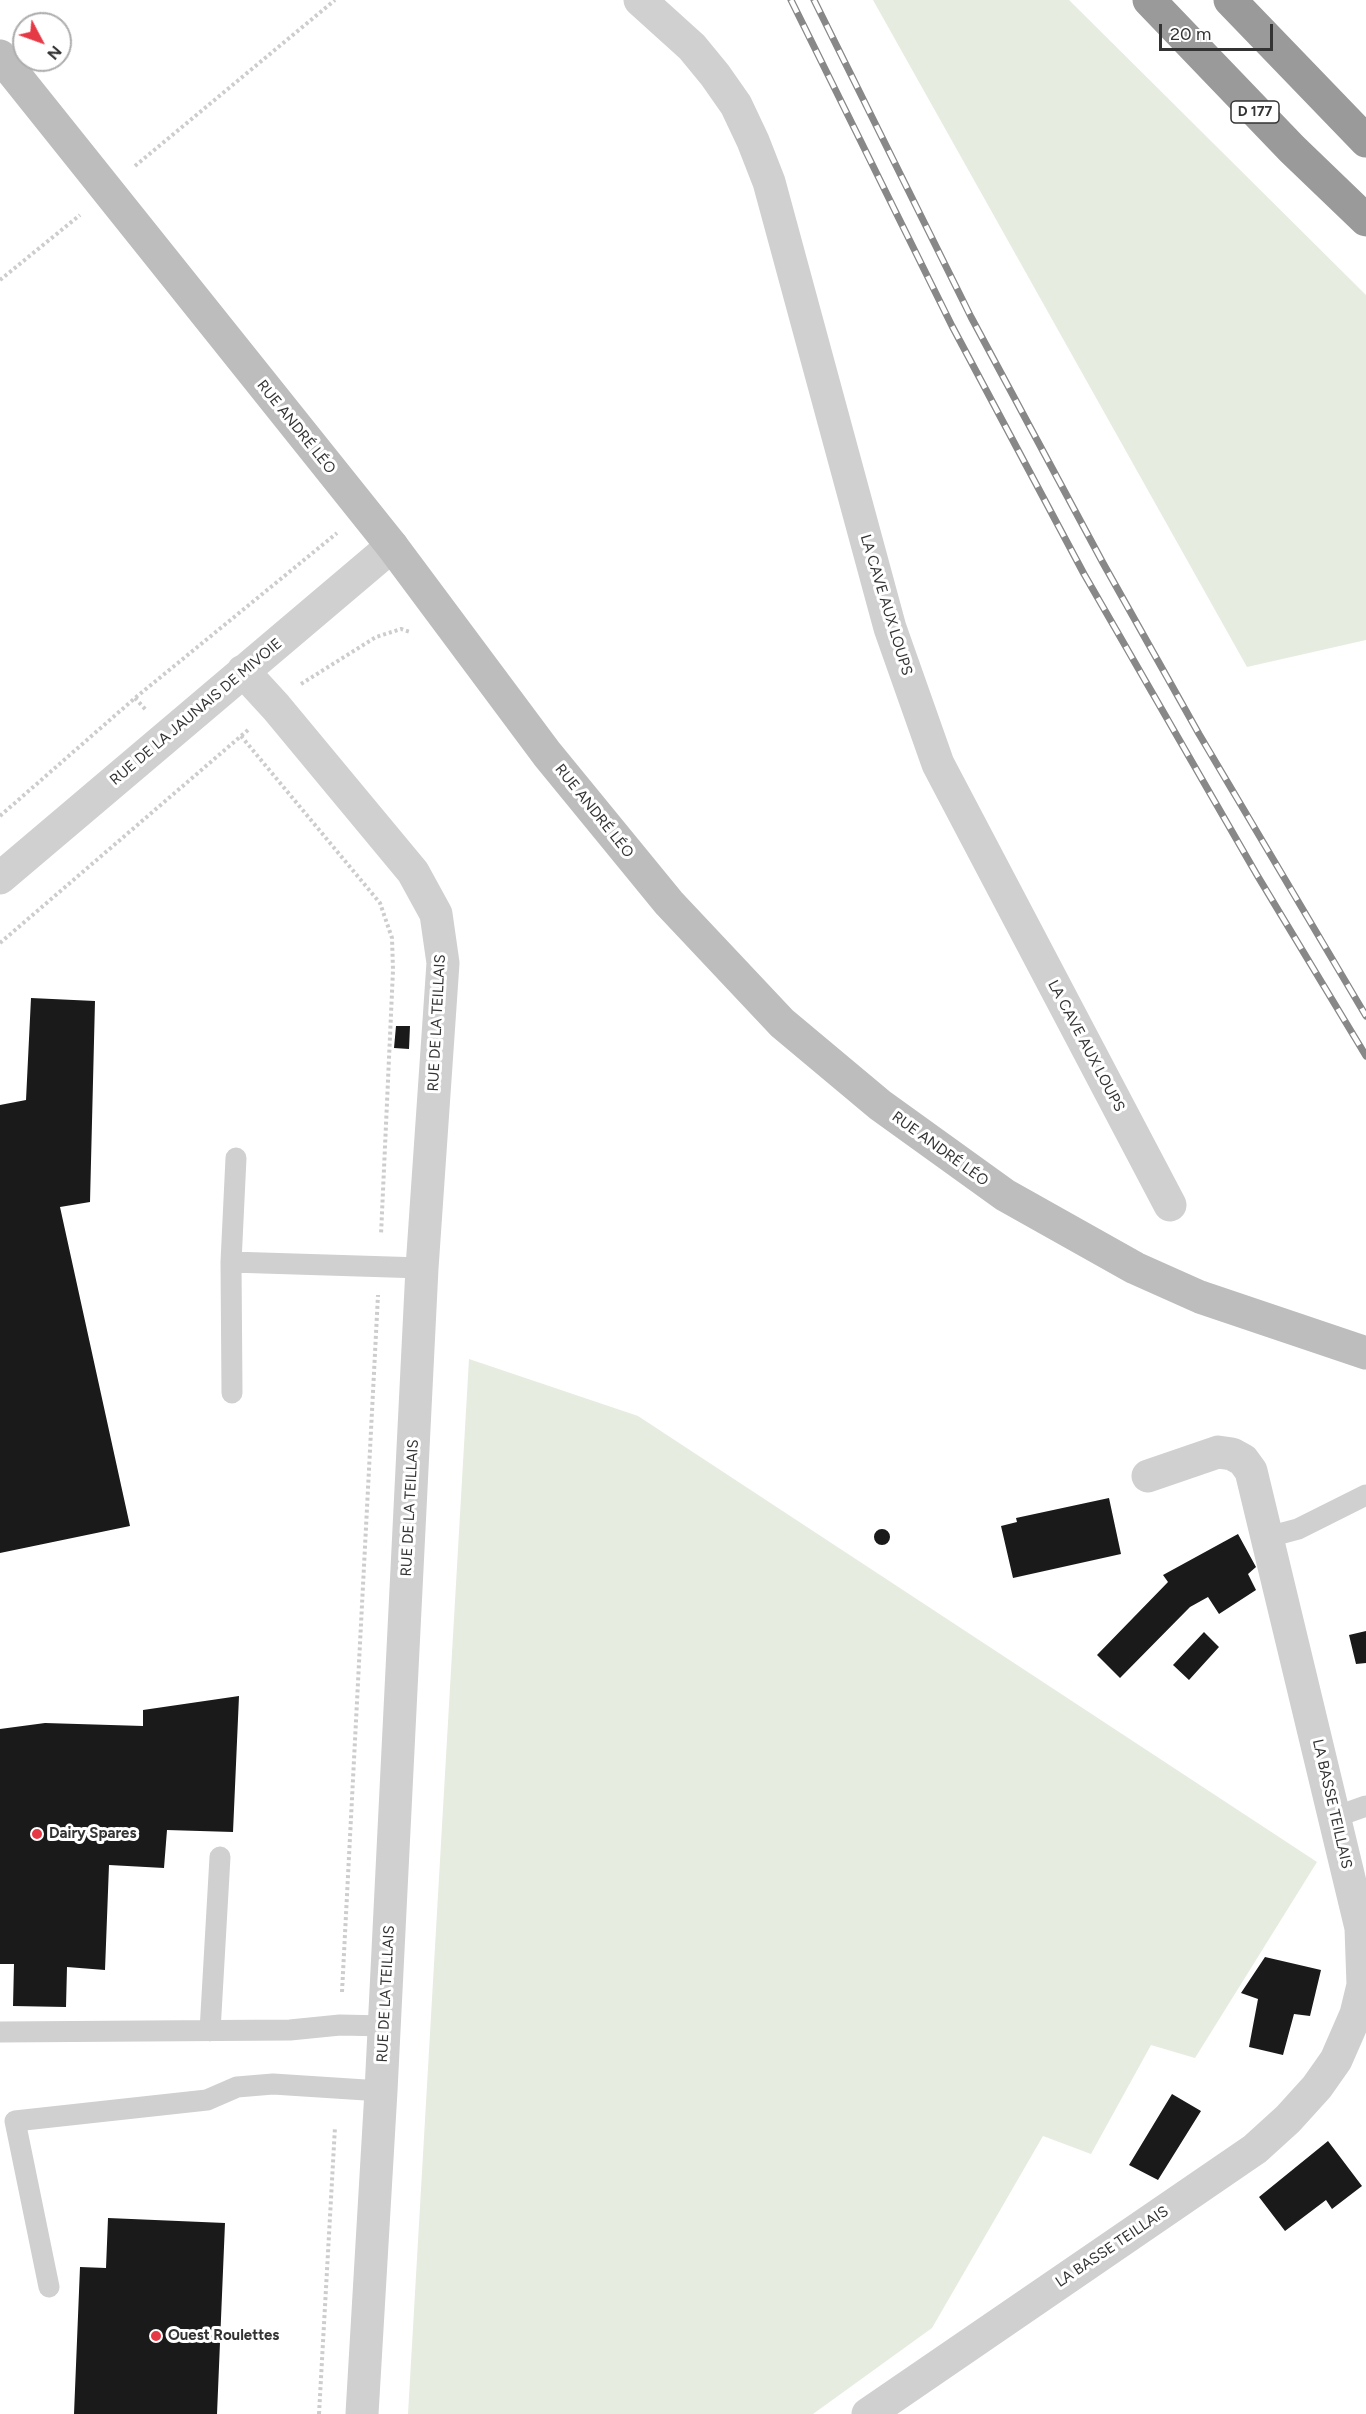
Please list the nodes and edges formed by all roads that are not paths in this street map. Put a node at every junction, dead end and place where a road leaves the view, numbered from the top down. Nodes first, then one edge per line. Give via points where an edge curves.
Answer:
1 (640, 0) edge
2 (1149, 0) edge
3 (1230, 0) edge
4 (0, 56) edge
5 (1366, 141) edge
6 (1366, 220) edge
7 (392, 546) junction
8 (243, 672) junction
9 (0, 878) edge
10 (236, 1158) dead end
11 (1170, 1205) dead end
12 (231, 1262) junction
13 (422, 1268) junction
14 (1366, 1353) edge
15 (232, 1393) dead end
16 (1148, 1476) dead end
17 (1366, 1495) edge
18 (1268, 1537) junction
19 (1366, 1806) edge
20 (1335, 1817) junction
21 (220, 1857) dead end
22 (385, 2026) junction
23 (210, 2031) junction
24 (0, 2032) edge
25 (1356, 2045) edge
26 (381, 2091) junction
27 (49, 2287) dead end
28 (362, 2414) edge
29 (868, 2414) edge

1 - 11 street, LA CAVE AUX LOUPS via 703,61 736,105 753,141 769,182 890,628 938,764
2 - 6 highway, D 177
3 - 5 highway
4 - 7 street, RUE ANDRÉ LÉO
7 - 8 street, RUE DE LA JAUNAIS DE MIVOIE
7 - 14 street, RUE ANDRÉ LÉO via 547,754 669,903 782,1023 880,1105 1005,1195 1135,1268 1200,1297
8 - 9 street, RUE DE LA JAUNAIS DE MIVOIE
8 - 13 street, RUE DE LA TEILLAIS via 413,872 436,914 443,963
10 - 12 lane
12 - 13 lane
12 - 15 lane
13 - 22 street, RUE DE LA TEILLAIS
16 - 18 street, LA BASSE TEILLAIS via 1202,1455 1232,1454 1251,1471
17 - 18 lane via 1298,1529
18 - 20 street, LA BASSE TEILLAIS
19 - 20 lane
20 - 25 street, LA BASSE TEILLAIS via 1361,1928 1364,1960
21 - 23 lane
22 - 23 lane
22 - 26 street, RUE DE LA TEILLAIS
23 - 24 lane
25 - 29 street, LA BASSE TEILLAIS via 1336,2060 1288,2119 1255,2149
26 - 27 lane via 273,2084 237,2087 207,2100 15,2121
26 - 28 street, RUE DE LA TEILLAIS

